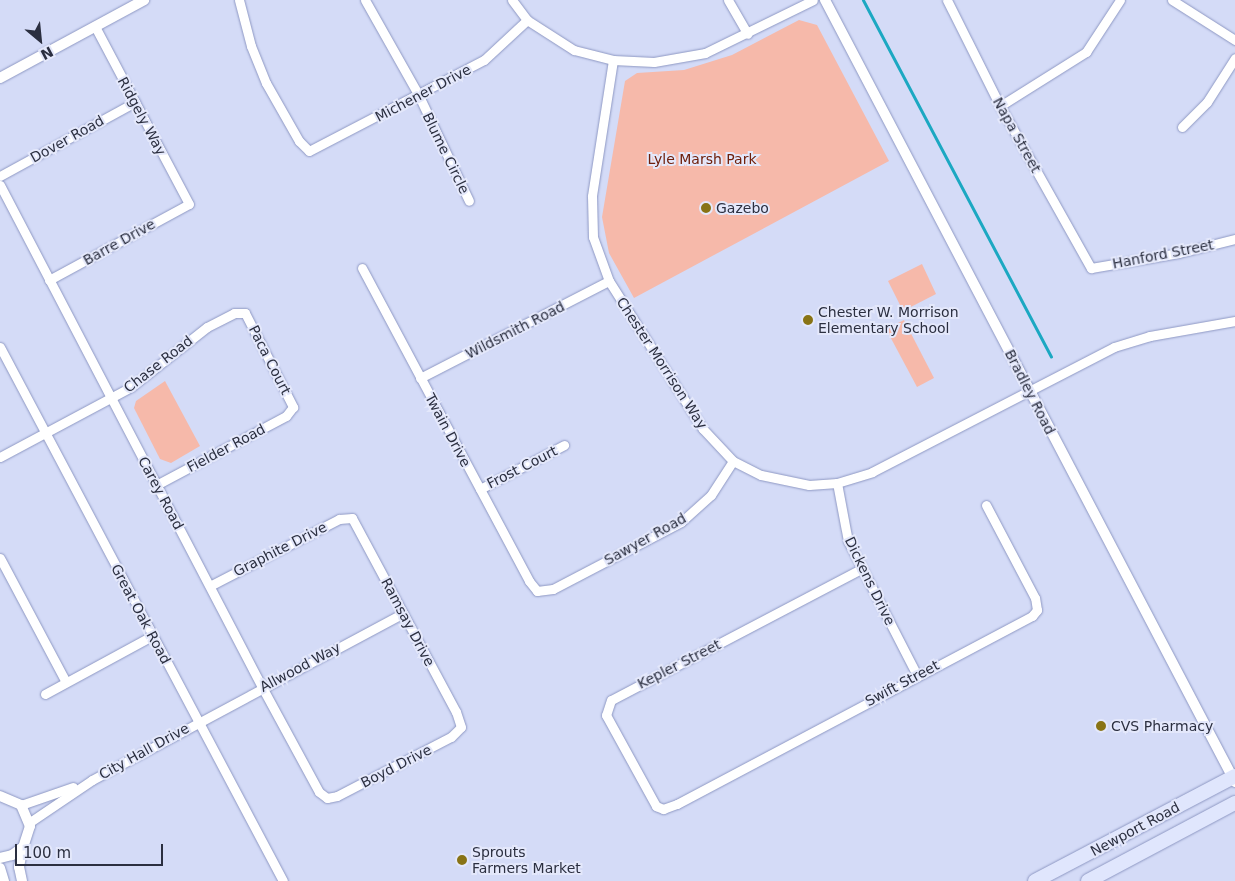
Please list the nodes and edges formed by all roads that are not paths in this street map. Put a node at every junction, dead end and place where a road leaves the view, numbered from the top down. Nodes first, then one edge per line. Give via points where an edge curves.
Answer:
1 (144, 0) edge
2 (239, 0) edge
3 (365, 0) edge
4 (512, 0) edge
5 (728, 0) edge
6 (814, 0) edge
7 (825, 0) edge
8 (947, 0) edge
9 (1120, 0) edge
10 (1172, 0) edge
11 (527, 20) junction
12 (96, 28) junction
13 (748, 34) junction
14 (1235, 40) edge
15 (1235, 58) edge
16 (613, 60) junction
17 (0, 78) edge
18 (419, 96) junction
19 (135, 102) junction
20 (1000, 106) junction
21 (1182, 127) dead end
22 (0, 176) edge
23 (0, 185) edge
24 (469, 200) dead end
25 (189, 204) joint
26 (1235, 239) edge
27 (362, 268) dead end
28 (1091, 268) joint
29 (49, 280) junction
30 (609, 282) junction
31 (246, 313) joint
32 (1235, 321) edge
33 (0, 346) edge
34 (420, 378) junction
35 (1029, 390) junction
36 (112, 399) junction
37 (293, 407) joint
38 (46, 434) junction
39 (564, 445) dead end
40 (0, 457) edge
41 (733, 461) junction
42 (837, 482) junction
43 (156, 485) junction
44 (480, 489) junction
45 (986, 506) dead end
46 (352, 518) joint
47 (0, 558) edge
48 (861, 569) junction
49 (210, 586) junction
50 (537, 591) joint
51 (403, 613) junction
52 (152, 636) junction
53 (917, 675) junction
54 (66, 682) junction
55 (262, 687) junction
56 (45, 694) dead end
57 (197, 722) junction
58 (461, 727) joint
59 (1234, 779) edge
60 (92, 780) junction
61 (0, 796) edge
62 (327, 798) joint
63 (1235, 803) edge
64 (22, 805) junction
65 (662, 809) joint
66 (30, 822) junction
67 (23, 847) junction
68 (0, 858) edge
69 (0, 868) edge
70 (4, 881) edge
71 (22, 881) edge
72 (283, 881) edge
73 (1035, 881) edge
74 (1088, 881) edge

1 - 12 street
2 - 18 street, Michener Drive via 251,46 266,83 299,141 309,151
3 - 18 street, Blume Circle
4 - 11 street
5 - 13 street
6 - 13 street
7 - 35 street, Bradley Road
8 - 20 street, Napa Street
9 - 20 street via 1086,52
10 - 14 street
11 - 16 street via 574,50
11 - 18 street, Michener Drive via 484,60
12 - 17 street
12 - 19 street, Ridgely Way
13 - 16 street via 705,53 654,62
15 - 21 street via 1207,102
16 - 30 street, Chester Morrison Way via 592,196 593,237
18 - 24 street, Blume Circle
19 - 22 street, Dover Road
19 - 25 street, Ridgely Way
20 - 28 street, Napa Street
23 - 29 street, Carey Road
25 - 29 street, Barre Drive
26 - 28 street, Hanford Street via 1179,253
27 - 34 street, Twain Drive
29 - 36 street, Carey Road
30 - 34 street, Wildsmith Road
30 - 41 street, Chester Morrison Way via 703,429
31 - 36 street, Chase Road via 234,313 207,327 145,378
31 - 37 street, Paca Court
32 - 35 street, Chester Morrison Way via 1132,340
33 - 38 street, Great Oak Road
34 - 44 street, Twain Drive
35 - 42 street, Chester Morrison Way via 872,472
35 - 59 street, Bradley Road
36 - 38 street, Chase Road
36 - 43 street, Carey Road
37 - 43 street, Fielder Road via 286,416
38 - 40 street, Chase Road
38 - 52 street, Great Oak Road
39 - 44 street, Frost Court
41 - 42 street, Chester Morrison Way via 761,475 788,483
41 - 50 street, Sawyer Road via 711,495 681,522 552,590
42 - 48 street, Dickens Drive via 848,541
43 - 49 street, Carey Road
44 - 50 street, Twain Drive
45 - 53 street, Swift Street via 1035,598 1037,610 1025,620
46 - 49 street, Graphite Drive via 339,519
46 - 51 street, Ramsay Drive
47 - 54 street
48 - 53 street, Dickens Drive
48 - 65 street, Kepler Street via 611,700 606,715 652,801
49 - 55 street, Carey Road
51 - 55 street, Allwood Way
51 - 58 street, Ramsay Drive
52 - 54 street
52 - 57 street, Great Oak Road
53 - 65 street, Swift Street
54 - 56 street
55 - 57 street, Allwood Way
55 - 62 street, Carey Road via 319,792
57 - 60 street, City Hall Drive
57 - 72 street, Great Oak Road
58 - 62 street, Boyd Drive via 451,737
59 - 73 main road, Newport Road
60 - 64 street, City Hall Drive
60 - 66 street, City Hall Drive
61 - 64 street
63 - 74 main road, Newport Road
64 - 66 street
66 - 67 street via 29,837
67 - 68 street
67 - 71 street via 19,867
69 - 70 street

